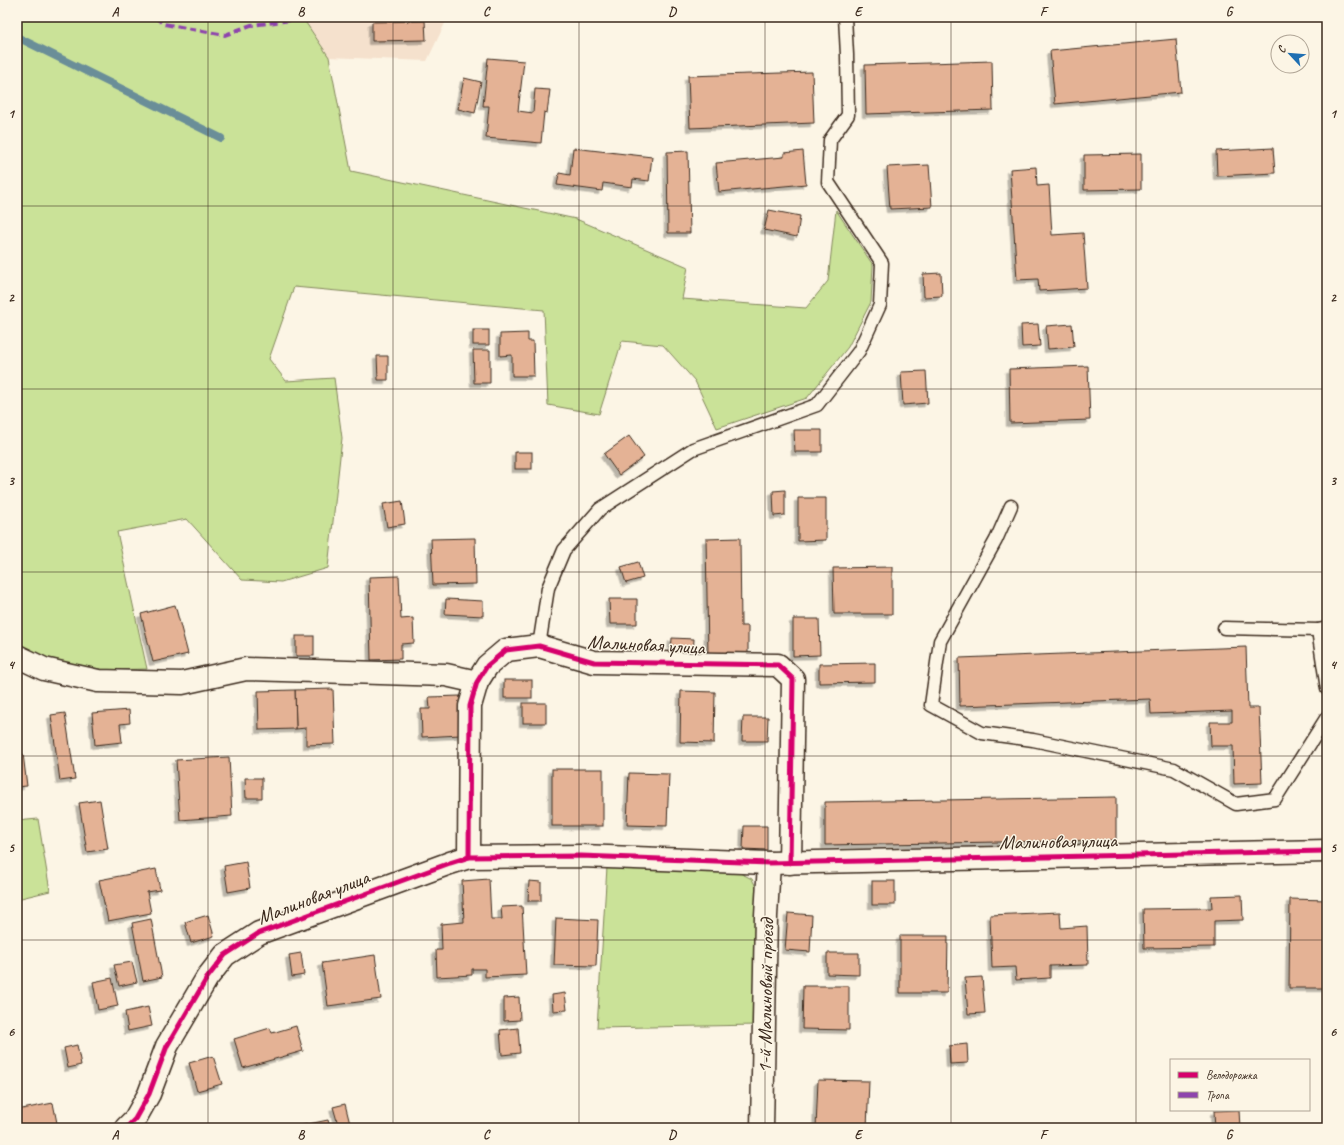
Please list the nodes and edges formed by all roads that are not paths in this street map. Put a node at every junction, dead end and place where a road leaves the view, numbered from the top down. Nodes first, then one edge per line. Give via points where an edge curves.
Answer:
1 (845, 17) edge
2 (1012, 506) dead end
3 (1224, 628) dead end
4 (1322, 629) edge
5 (539, 646) junction
6 (17, 656) edge
7 (477, 682) junction
8 (1327, 689) edge
9 (1327, 717) edge
10 (1327, 851) edge
11 (469, 857) junction
12 (780, 863) junction
13 (126, 1128) edge
14 (762, 1128) edge

1 - 5 lane via 848,115 830,140 828,182 882,263 880,306 859,351 817,405 693,449 600,509 564,550 548,588
2 - 9 lane via 940,641 931,705 982,733 1033,740 1174,769 1236,804 1276,799
3 - 4 lane
4 - 8 lane
5 - 7 street, Малиновая улица via 506,650 487,666
5 - 12 street, Малиновая улица via 594,662 778,665 793,679
6 - 7 street via 44,669 98,681 182,683 246,670 446,675
7 - 11 street, Малиновая улица via 470,706
10 - 12 street, Малиновая улица
11 - 12 street, Малиновая улица via 581,856
11 - 13 street, Малиновая улица via 259,933 225,956 207,978 167,1046 149,1094 135,1119
12 - 14 street, 1-й Малиновый проезд via 766,916

